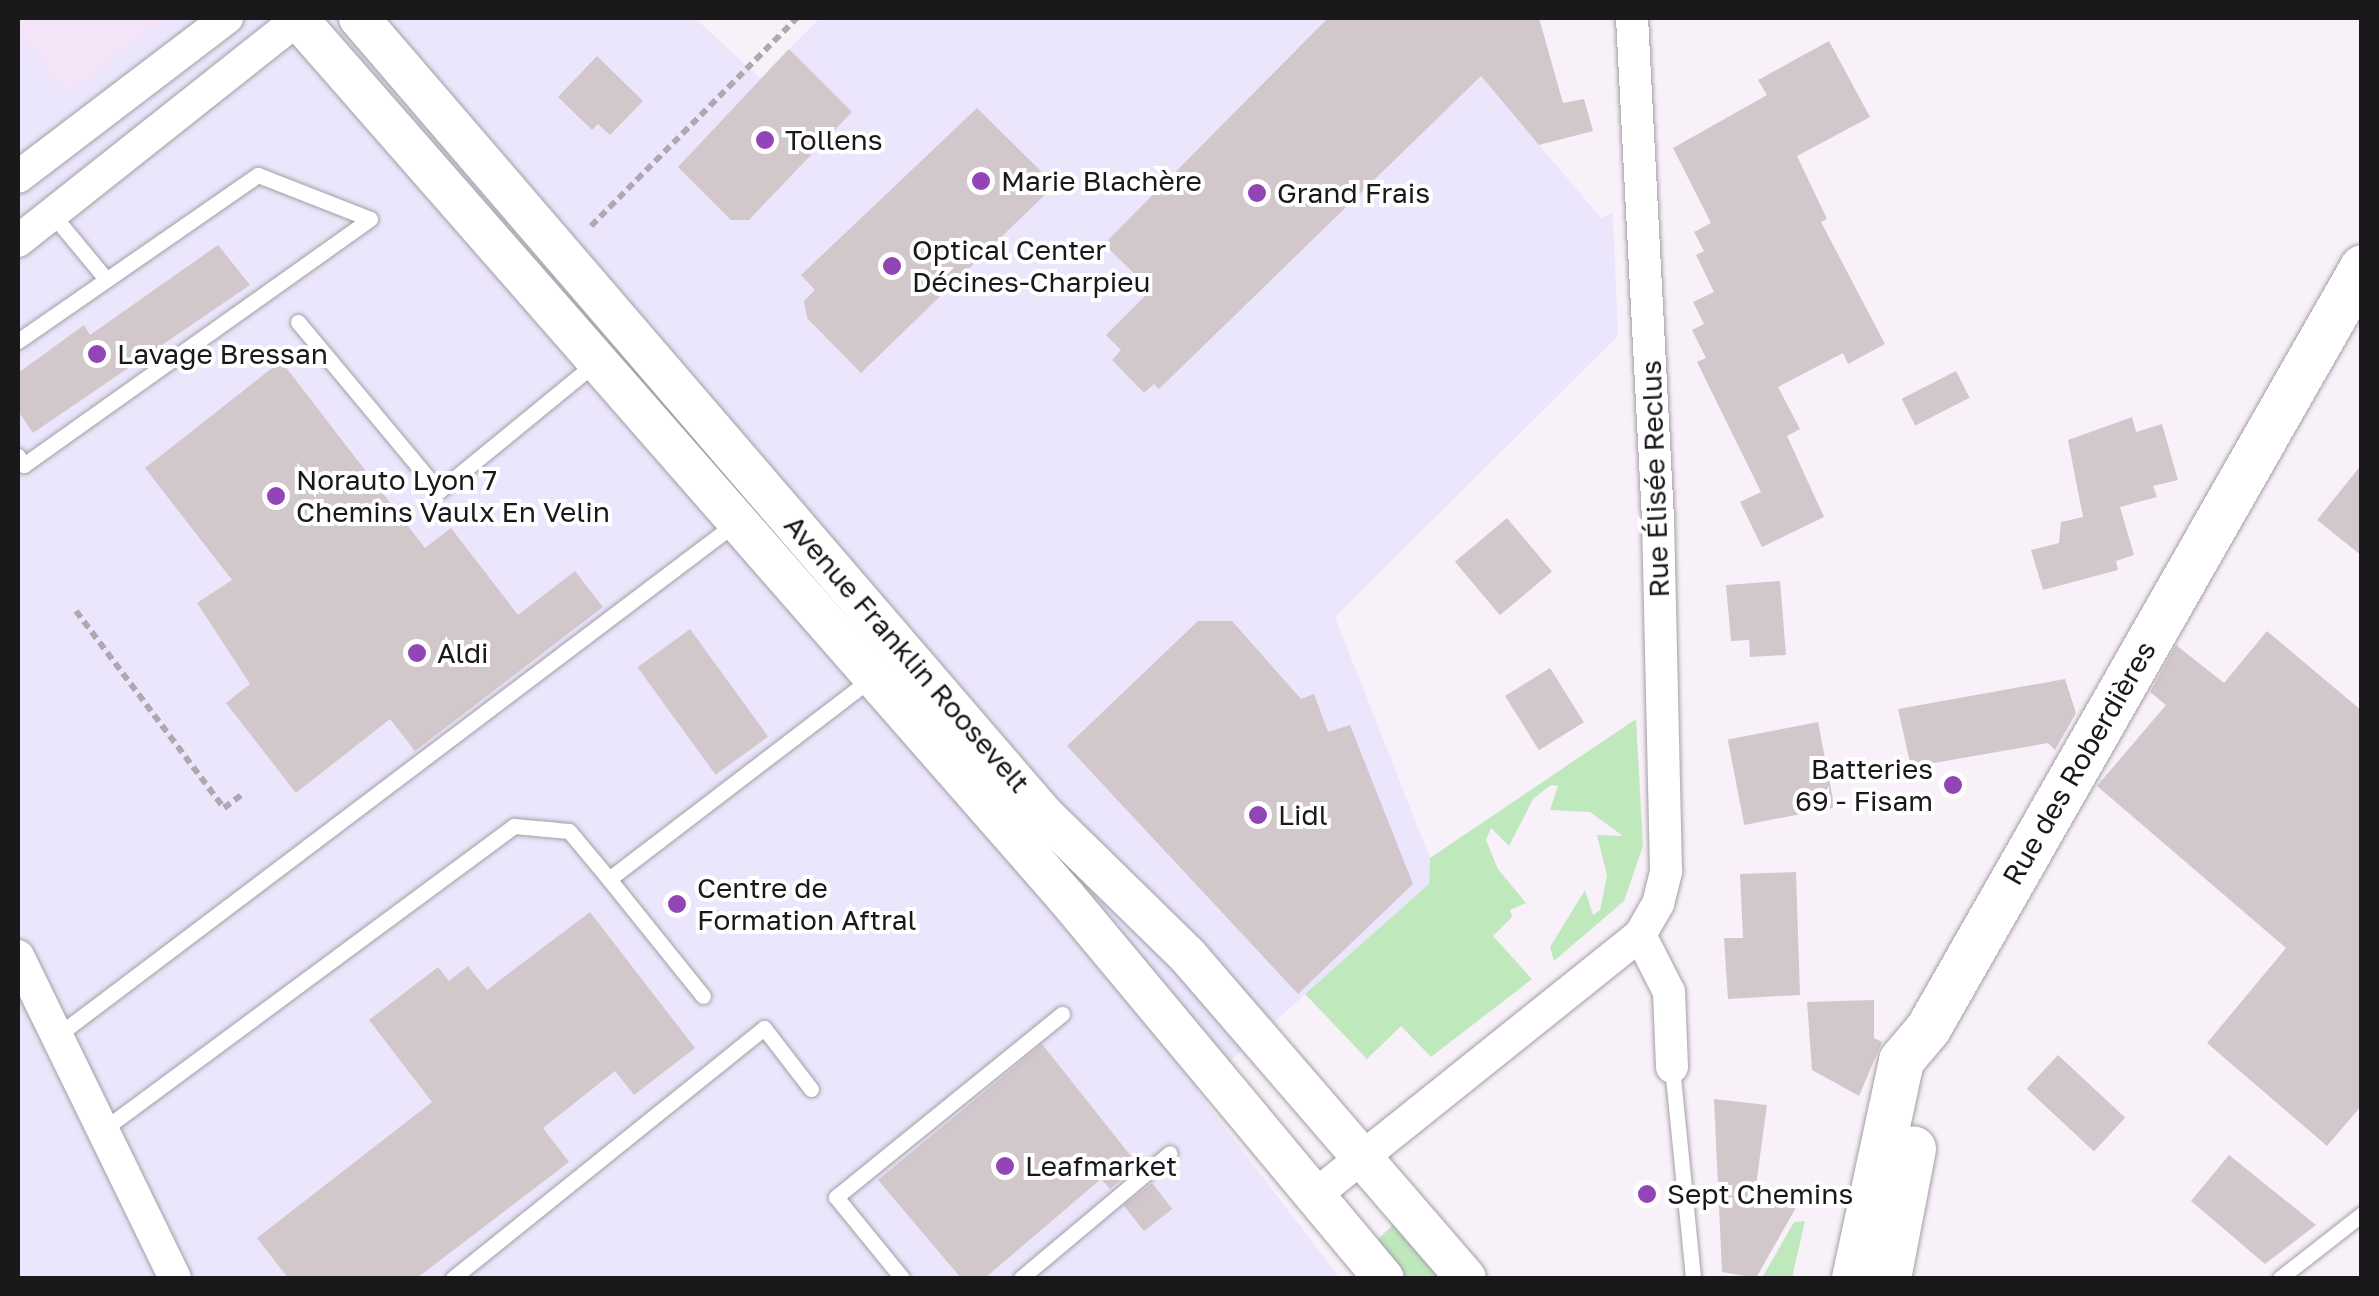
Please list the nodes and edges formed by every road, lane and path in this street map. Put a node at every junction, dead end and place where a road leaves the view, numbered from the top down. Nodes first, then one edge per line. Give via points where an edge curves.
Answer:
1 (226, 18) edge
2 (298, 18) edge
3 (358, 18) edge
4 (798, 18) edge
5 (1632, 18) edge
6 (18, 176) edge
7 (53, 215) junction
8 (18, 242) edge
9 (564, 253) junction
10 (2362, 267) edge
11 (106, 278) junction
12 (298, 322) dead end
13 (18, 341) edge
14 (600, 360) junction
15 (18, 456) edge
16 (739, 520) junction
17 (76, 611) dead end
18 (864, 664) junction
19 (935, 689) junction
20 (245, 792) dead end
21 (609, 879) junction
22 (1640, 934) junction
23 (18, 956) edge
24 (703, 996) dead end
25 (1062, 1014) dead end
26 (1928, 1028) junction
27 (58, 1035) junction
28 (1672, 1066) joint
29 (811, 1089) dead end
30 (104, 1130) junction
31 (1170, 1153) dead end
32 (1363, 1160) junction
33 (1314, 1196) junction
34 (2362, 1214) edge
35 (175, 1278) edge
36 (453, 1278) edge
37 (902, 1278) edge
38 (1021, 1278) edge
39 (1384, 1278) edge
40 (1466, 1278) edge
41 (1693, 1278) edge
42 (1854, 1278) edge
43 (1888, 1278) edge
44 (2280, 1278) edge

1 - 6 street
2 - 7 street
2 - 14 street, Avenue Franklin Roosevelt
3 - 9 street, Avenue Franklin Roosevelt
4 - 9 path
5 - 22 street, Rue Élisée Reclus via 1658,518 1666,871
7 - 8 street
7 - 11 lane
9 - 19 street, Avenue Franklin Roosevelt
10 - 26 main road, Rue des Roberdières
11 - 13 lane
11 - 15 lane via 258,175 370,219 24,466
12 - 14 lane via 438,491
14 - 16 street, Avenue Franklin Roosevelt
16 - 18 street, Avenue Franklin Roosevelt
16 - 27 lane
17 - 20 path via 224,808
18 - 19 street via 882,661 916,695
18 - 21 lane
18 - 33 street, Avenue Franklin Roosevelt
19 - 32 street, Avenue Franklin Roosevelt via 1044,814 1188,956
21 - 24 lane
21 - 30 lane via 568,832 514,826
22 - 28 street via 1669,992
22 - 32 street, Rue Élisée Reclus
23 - 27 street
25 - 37 lane via 836,1197
26 - 42 main road, Rue des Roberdières via 1901,1060
26 - 43 main road via 1930,1066
27 - 30 street
28 - 41 lane
29 - 36 lane via 764,1028
30 - 35 street
31 - 38 lane
32 - 33 street, Rue Élisée Reclus
32 - 40 street, Avenue Franklin Roosevelt
33 - 39 street, Avenue Franklin Roosevelt
34 - 44 lane

